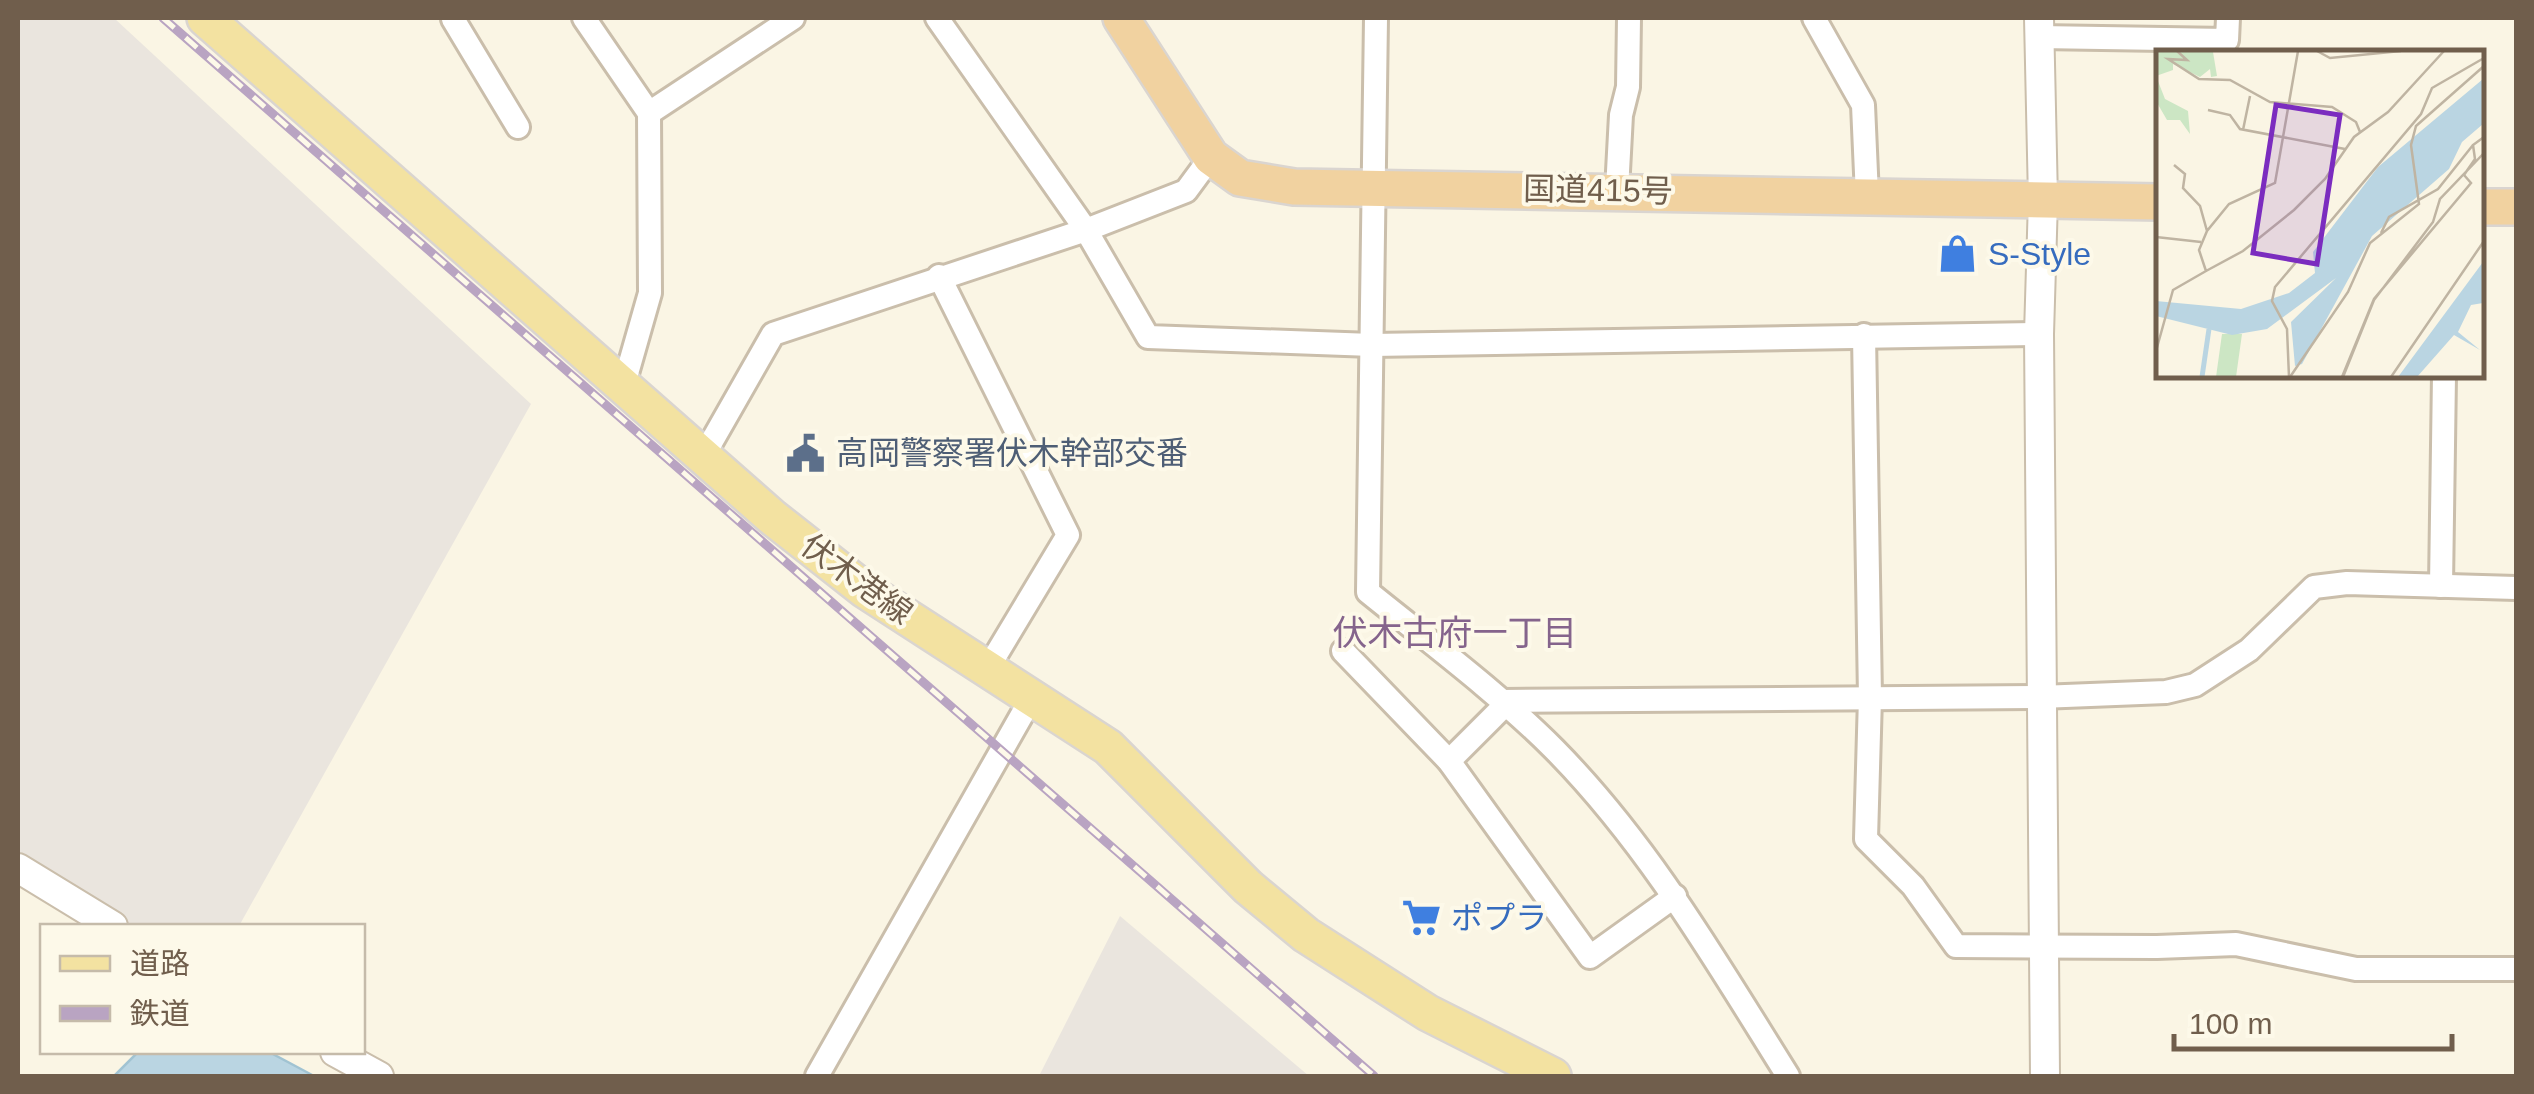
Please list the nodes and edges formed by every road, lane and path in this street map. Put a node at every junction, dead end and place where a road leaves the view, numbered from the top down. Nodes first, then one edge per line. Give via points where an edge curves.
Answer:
1 (206, 18) edge
2 (456, 18) edge
3 (584, 18) edge
4 (793, 18) edge
5 (937, 18) edge
6 (1120, 18) edge
7 (1376, 18) edge
8 (1629, 18) edge
9 (1814, 18) edge
10 (2228, 18) edge
11 (2039, 27) edge
12 (2115, 28) edge
13 (649, 113) junction
14 (518, 126) dead end
15 (1211, 157) junction
16 (1374, 186) junction
17 (1618, 190) junction
18 (1868, 196) junction
19 (2043, 200) junction
20 (2156, 202) edge
21 (2484, 207) edge
22 (2516, 208) edge
23 (1086, 230) junction
24 (939, 276) junction
25 (2039, 334) junction
26 (1864, 335) junction
27 (1372, 345) junction
28 (2444, 378) edge
29 (624, 384) junction
30 (704, 456) junction
31 (2441, 586) junction
32 (2516, 588) edge
33 (1343, 651) dead end
34 (988, 668) junction
35 (1032, 697) junction
36 (1870, 697) junction
37 (2040, 698) junction
38 (1504, 702) junction
39 (1449, 761) junction
40 (18, 868) edge
41 (1675, 896) junction
42 (110, 924) edge
43 (2042, 946) junction
44 (2516, 969) edge
45 (338, 1054) edge
46 (379, 1076) edge
47 (817, 1076) edge
48 (1553, 1076) edge
49 (1788, 1076) edge
50 (2045, 1076) edge

1 - 29 main road, 伏木港線
2 - 14 street
3 - 13 street
4 - 13 street
5 - 23 street
6 - 15 highway, 国道415号
7 - 16 street
8 - 17 street
9 - 18 street via 1864,104
10 - 12 street via 2227,40
11 - 12 street
11 - 19 street
13 - 29 street via 650,293
15 - 16 highway, 国道415号 via 1240,178 1294,187
15 - 23 street via 1186,191
16 - 17 highway, 国道415号
16 - 27 street
17 - 18 highway, 国道415号
18 - 19 highway, 国道415号
19 - 20 highway, 国道415号
19 - 25 street
21 - 22 highway
23 - 24 street
23 - 27 street via 1148,337
24 - 30 street via 772,334
24 - 34 street via 1068,535
25 - 26 street
25 - 37 street
26 - 27 street
26 - 36 street
27 - 38 street via 1368,592
28 - 31 street
29 - 30 main road, 伏木港線
30 - 34 main road, 伏木港線 via 848,577
31 - 32 street
31 - 37 street via 2314,587 2249,650 2194,685
33 - 39 street
34 - 35 main road, 伏木港線
35 - 47 street
35 - 48 main road, 伏木港線 via 1108,747 1248,887 1306,935 1428,1013
36 - 37 street
36 - 38 street
36 - 43 street via 1866,839 1913,886 1956,946
37 - 43 street
38 - 39 street
38 - 41 street via 1556,751
39 - 41 street via 1590,957
40 - 42 street
41 - 49 street
43 - 44 street via 2236,944 2356,969
43 - 50 street
45 - 46 street

